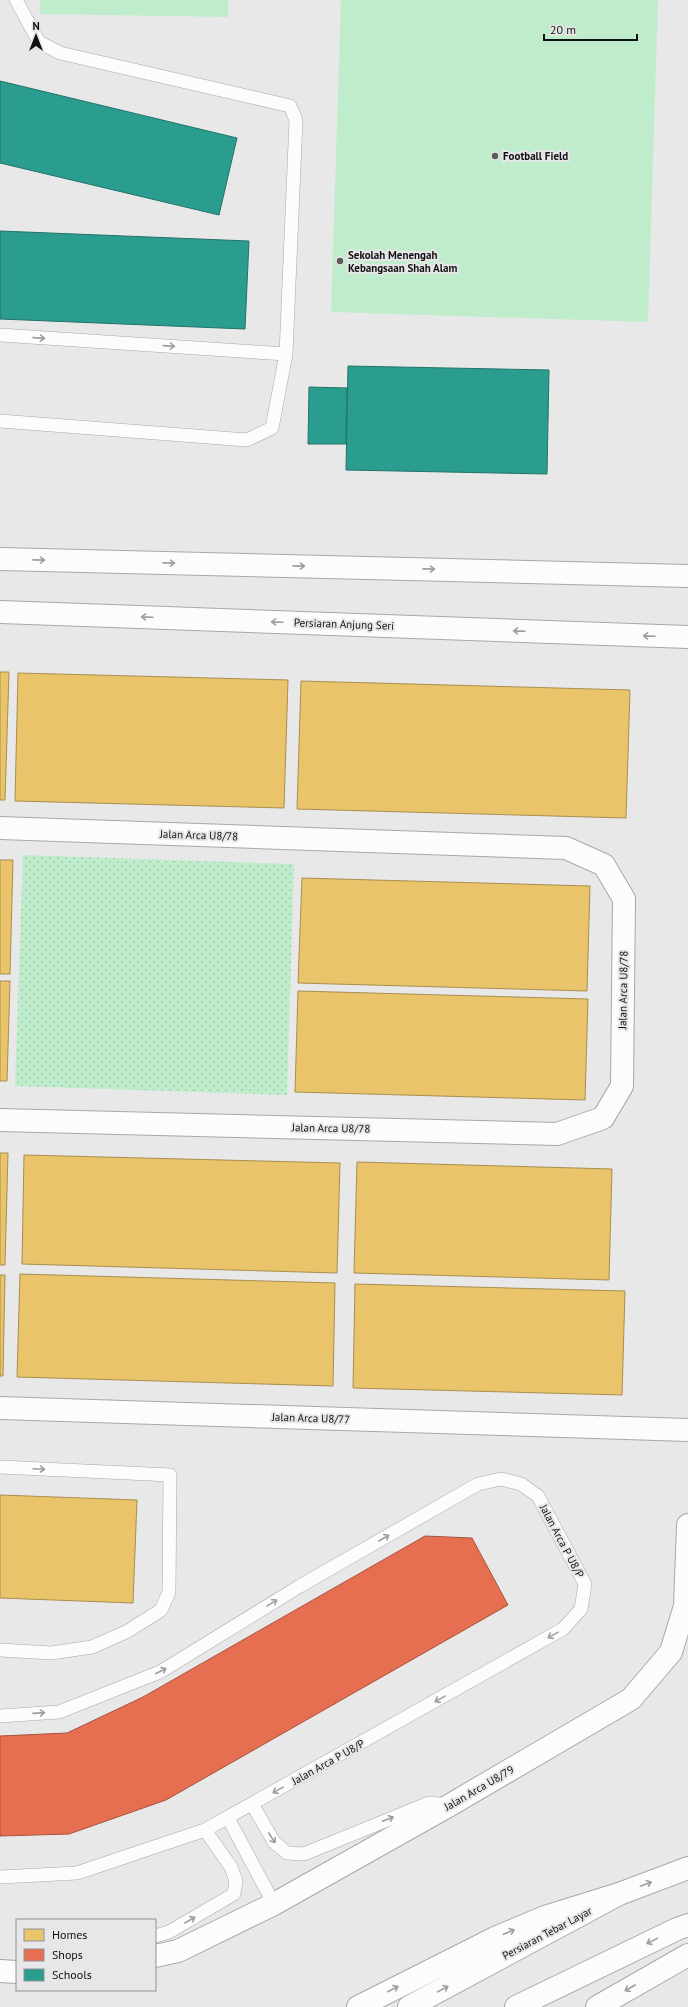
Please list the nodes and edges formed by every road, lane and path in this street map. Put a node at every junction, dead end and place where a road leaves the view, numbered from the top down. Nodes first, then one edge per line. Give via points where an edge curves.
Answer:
1 (16, 0) edge
2 (0, 335) edge
3 (286, 354) junction
4 (0, 421) edge
5 (0, 559) edge
6 (688, 576) edge
7 (0, 612) edge
8 (688, 637) edge
9 (0, 828) edge
10 (0, 1120) edge
11 (0, 1408) edge
12 (688, 1430) edge
13 (0, 1467) edge
14 (688, 1525) edge
15 (0, 1650) edge
16 (0, 1716) edge
17 (252, 1804) junction
18 (450, 1805) junction
19 (228, 1818) junction
20 (205, 1830) junction
21 (688, 1868) edge
22 (0, 1877) edge
23 (619, 1894) junction
24 (274, 1904) junction
25 (688, 1925) edge
26 (156, 1936) edge
27 (688, 1955) edge
28 (156, 1956) edge
29 (0, 1971) edge
30 (16, 1972) edge
31 (358, 2007) edge
32 (409, 2007) edge
33 (516, 2007) edge
34 (597, 2007) edge

1 - 3 lane via 39,42 60,53 290,106 296,120
2 -> 3 lane
3 - 4 lane via 272,428 247,440
5 -> 6 main road
8 -> 7 main road, Persiaran Anjung Seri
9 - 10 main road, Jalan Arca U8/78 via 566,848 604,865 624,898 622,1086 603,1118 557,1134
11 - 12 main road, Jalan Arca U8/77
13 -> 15 lane via 170,1475 169,1592 161,1610 128,1631 92,1647 51,1652
14 - 18 main road, Jalan Arca U8/79 via 685,1606 671,1652 631,1699
16 -> 17 lane, Jalan Arca P U8/P via 59,1712 160,1672 300,1586 478,1484 501,1479 522,1484 538,1496 585,1584 582,1609 563,1629
17 -> 18 lane via 274,1842 287,1853 304,1854 429,1803
17 - 19 lane, Jalan Arca P U8/P
18 - 24 main road, Jalan Arca U8/79
19 - 20 lane, Jalan Arca P U8/P
19 - 24 lane
20 - 22 lane, Jalan Arca P U8/P via 76,1873
26 -> 20 lane via 169,1932 234,1894 236,1880 231,1867
23 -> 21 main road, Persiaran Tebar Layar
31 -> 23 main road via 495,1938 545,1917
32 -> 23 main road, Persiaran Tebar Layar
24 - 28 main road, Jalan Arca U8/79 via 178,1951
25 -> 33 main road
27 -> 34 main road
29 - 30 main road

